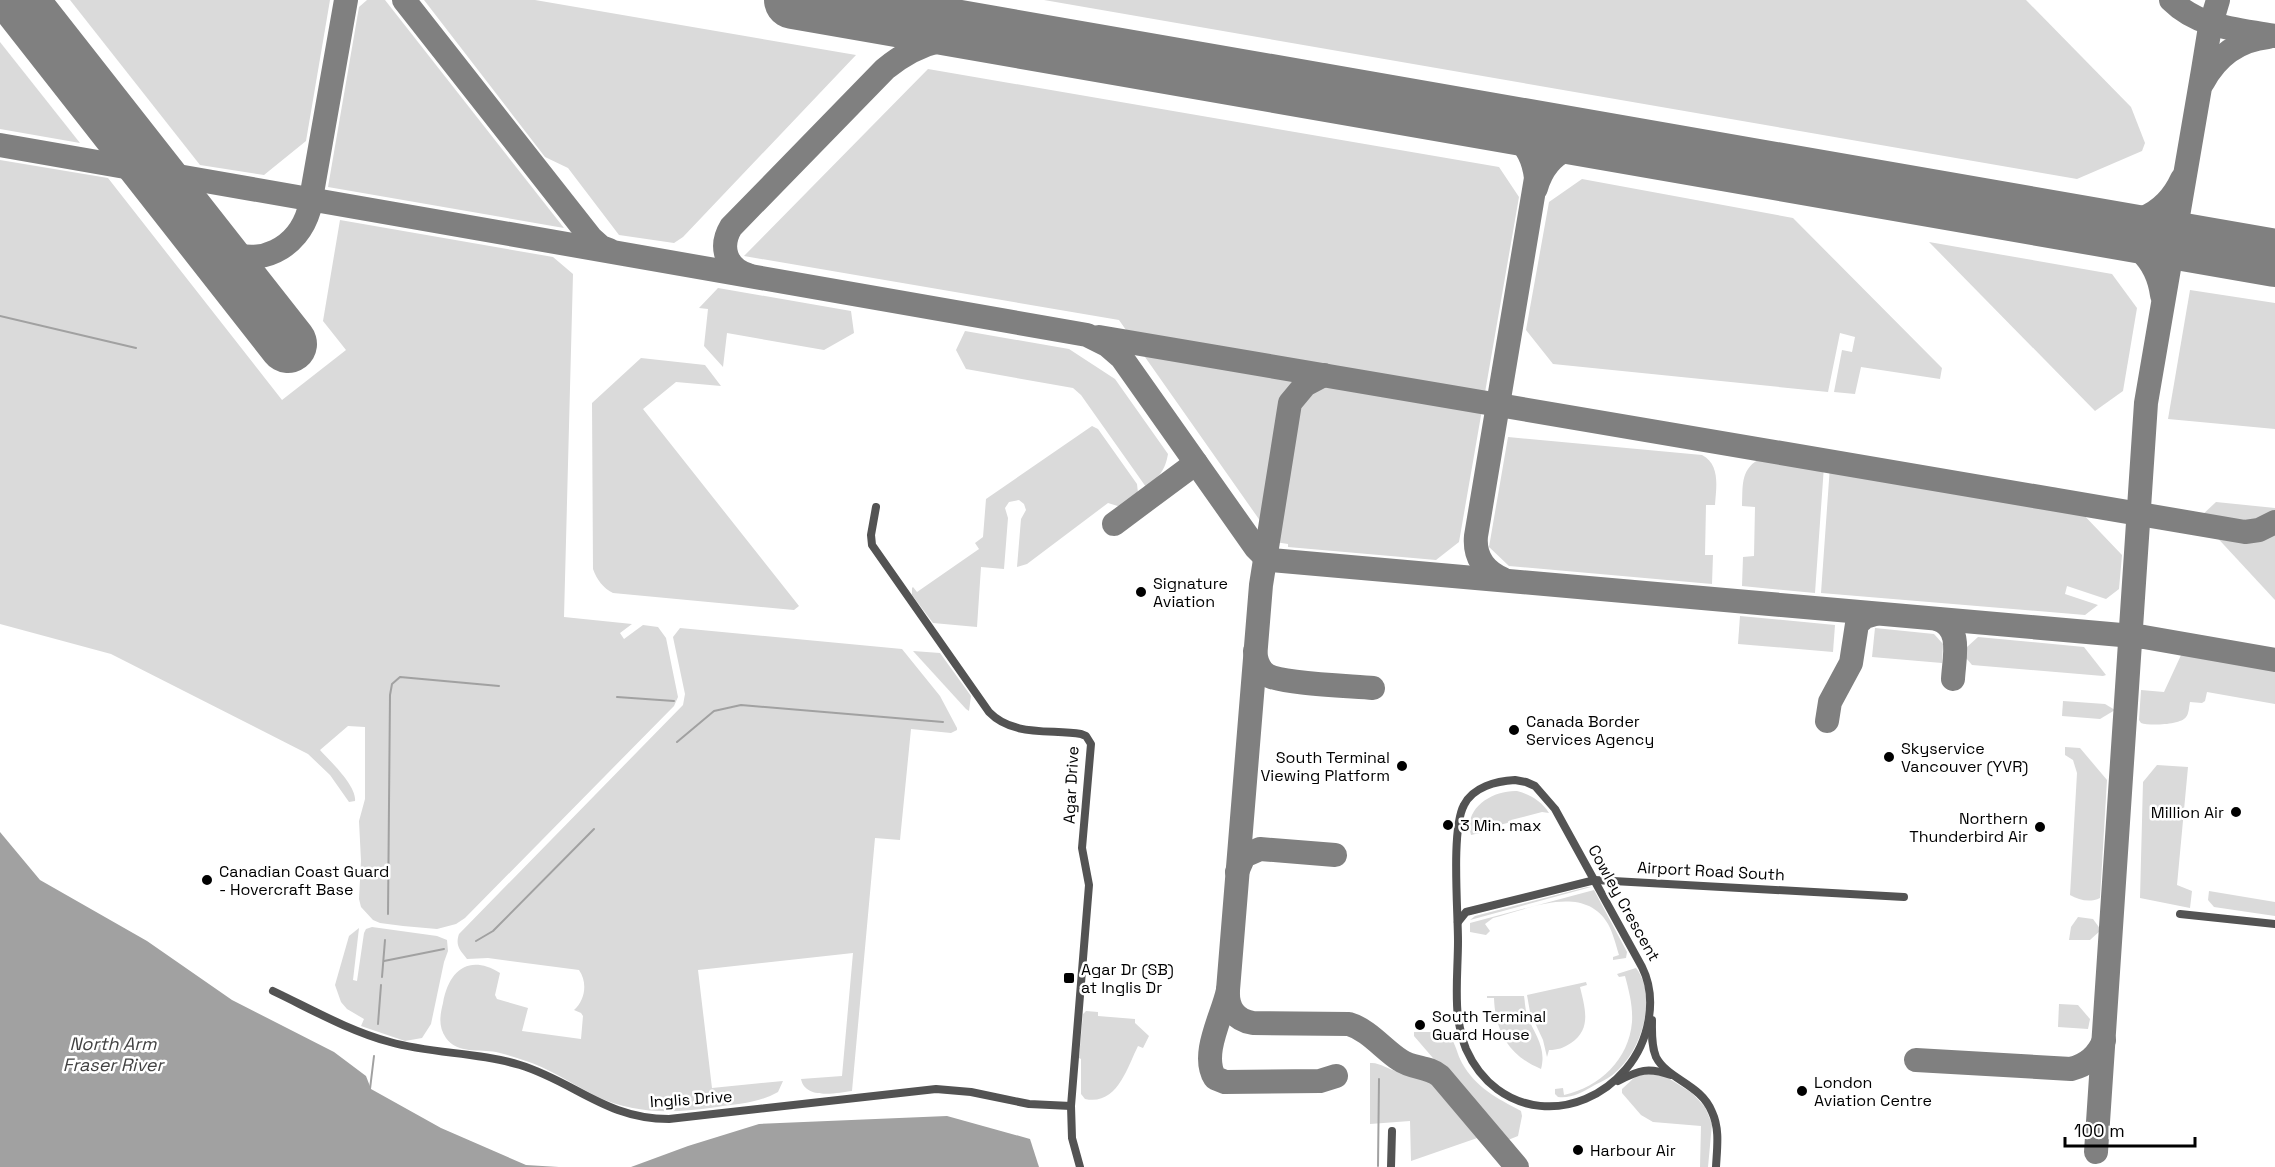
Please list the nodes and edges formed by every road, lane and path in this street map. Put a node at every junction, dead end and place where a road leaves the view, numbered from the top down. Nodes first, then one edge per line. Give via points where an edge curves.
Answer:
1 (876, 507) dead end
2 (1595, 880) junction
3 (1904, 897) dead end
4 (2180, 914) dead end
5 (2275, 924) edge
6 (1457, 927) junction
7 (273, 991) dead end
8 (1651, 1001) junction
9 (1678, 1077) junction
10 (1610, 1086) junction
11 (1071, 1106) junction
12 (1392, 1131) dead end
13 (1080, 1167) edge
14 (1391, 1167) edge
15 (1716, 1167) edge

1 - 11 street, Agar Drive via 871,538 874,549 989,712 1013,728 1081,734 1091,744 1082,848 1089,885
2 - 3 street, Airport Road South
2 - 6 street, Airport Road South via 1466,912
2 - 6 street, Cowley Crescent via 1542,793 1520,781 1490,784 1470,797 1459,818
2 - 8 street, Cowley Crescent via 1646,975
4 - 5 street
6 - 10 street, Cowley Crescent via 1461,1034 1470,1057 1488,1080 1520,1102 1547,1107 1577,1103
7 - 11 street, Inglis Drive via 369,1036 409,1047 522,1066 616,1111 649,1118 669,1119 936,1089 1029,1104
8 - 9 street via 1655,1053
8 - 10 street, Cowley Crescent via 1639,1048
9 - 10 street via 1646,1070
9 - 15 street via 1697,1090 1712,1111 1718,1137
11 - 13 street via 1072,1138
12 - 14 street

